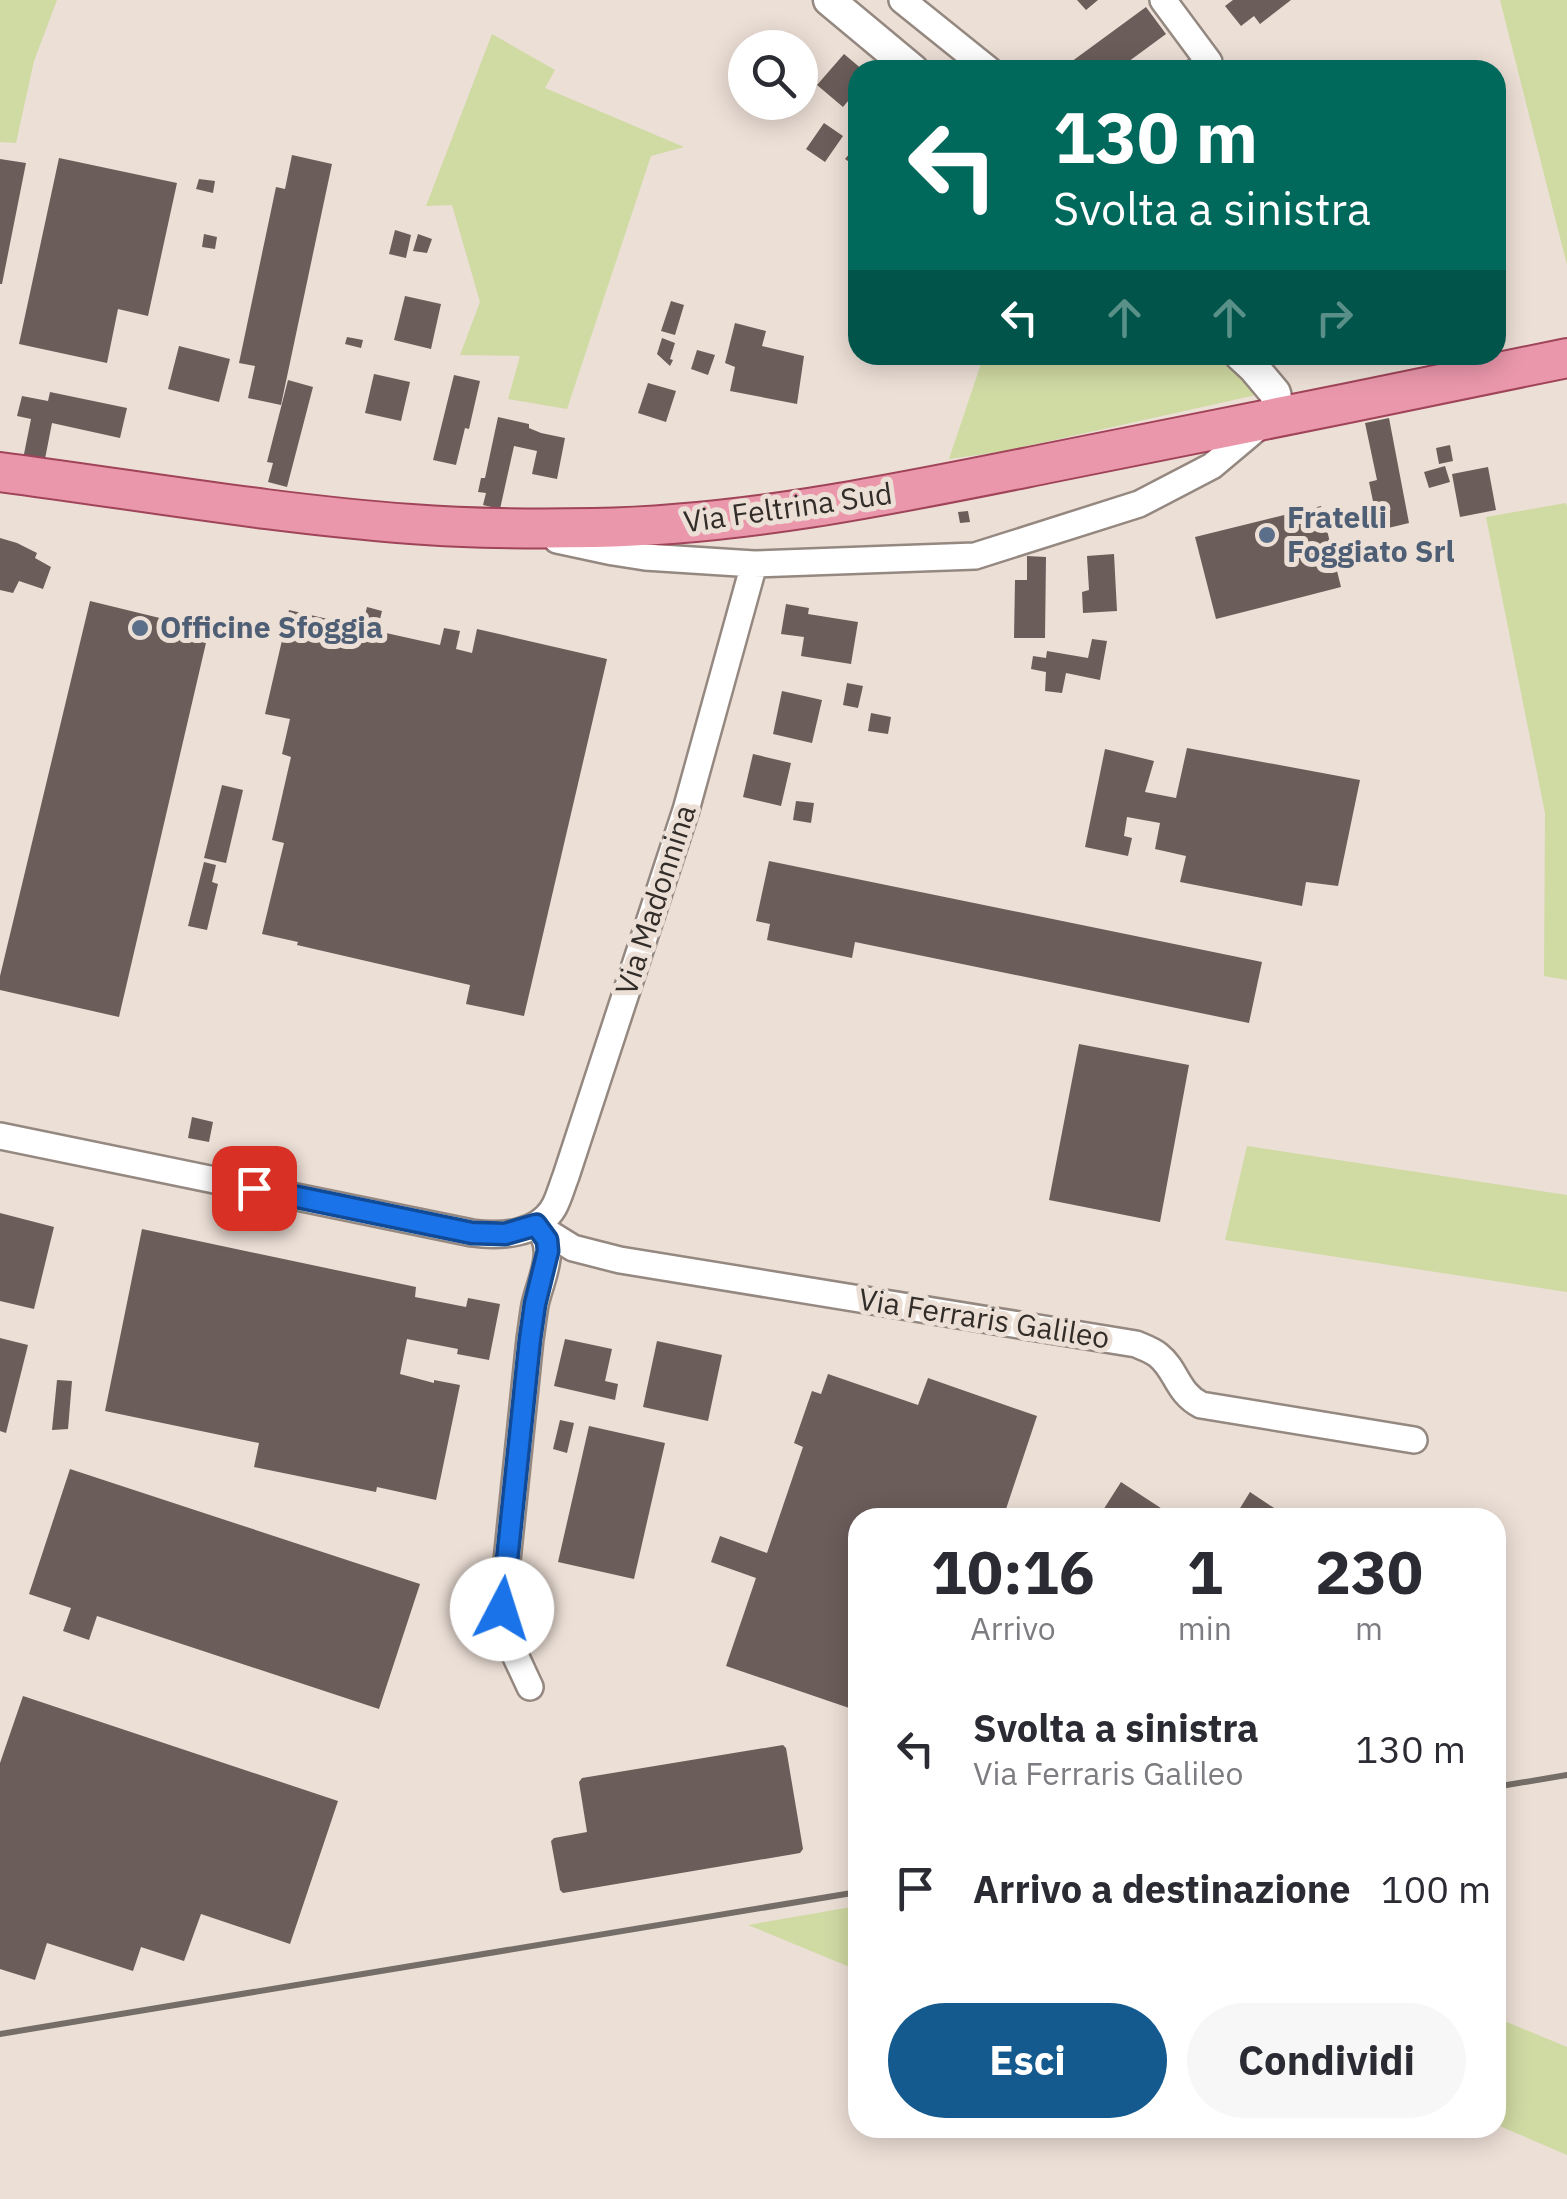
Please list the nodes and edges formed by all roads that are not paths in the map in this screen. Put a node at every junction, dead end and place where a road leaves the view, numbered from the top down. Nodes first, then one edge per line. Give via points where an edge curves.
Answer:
1 (829, 0) edge
2 (902, 0) edge
3 (1163, 0) edge
4 (901, 60) edge
5 (977, 60) edge
6 (1208, 60) edge
7 (1567, 358) edge
8 (1254, 365) edge
9 (1272, 420) junction
10 (0, 472) edge
11 (513, 528) junction
12 (754, 564) junction
13 (0, 1136) edge
14 (536, 1225) junction
15 (1414, 1440) dead end
16 (530, 1687) dead end

1 - 4 street
2 - 5 street
3 - 6 street
7 - 9 main road, Via Feltrina Sud
8 - 9 street via 1276,394
9 - 11 main road, Via Feltrina Sud via 812,508 666,525
9 - 12 street via 1212,466 1140,504 975,556
10 - 11 main road, Via Feltrina Sud via 362,520
11 - 12 street via 645,557
12 - 14 street, Via Madonnina via 686,810 566,1176 553,1208
13 - 14 street via 472,1233 505,1234
14 - 15 street, Via Ferraris Galileo via 572,1248 620,1260 1136,1344 1157,1354 1201,1406
14 - 16 street via 548,1251 530,1339 502,1609

